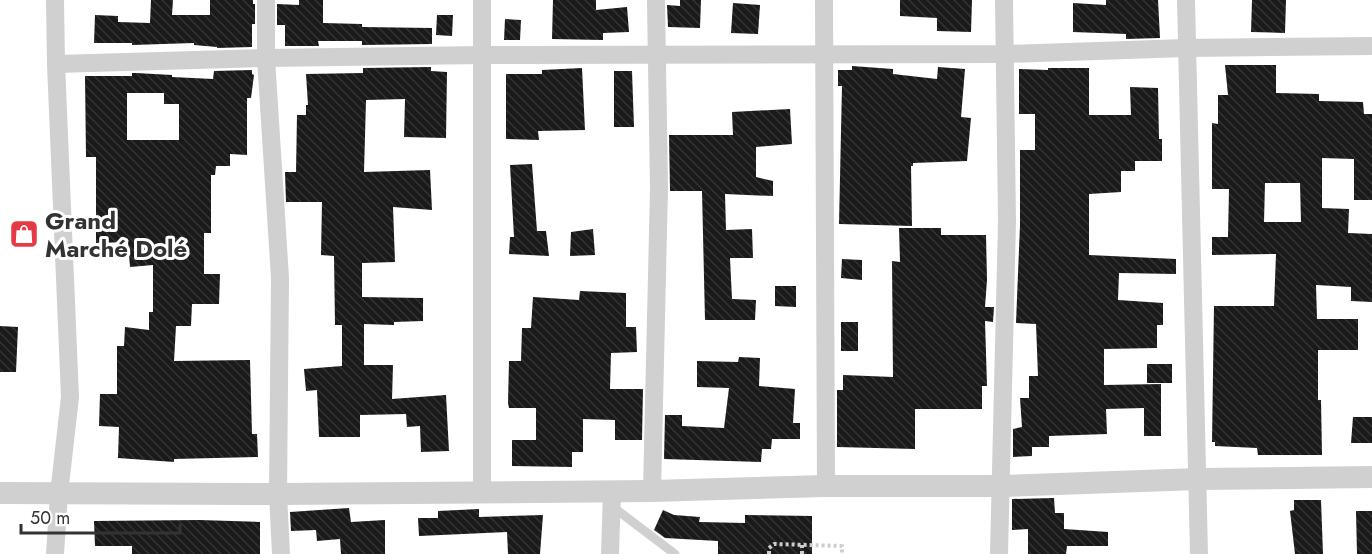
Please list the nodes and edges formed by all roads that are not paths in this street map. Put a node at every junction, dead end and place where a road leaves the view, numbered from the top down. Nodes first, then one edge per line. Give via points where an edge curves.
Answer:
1 (55, 0) edge
2 (266, 0) edge
3 (482, 0) edge
4 (656, 0) edge
5 (824, 0) edge
6 (1004, 0) edge
7 (1186, 0) edge
8 (1372, 46) edge
9 (1186, 48) junction
10 (825, 54) junction
11 (1005, 54) junction
12 (483, 55) junction
13 (657, 55) junction
14 (266, 58) junction
15 (56, 64) junction
16 (1372, 477) edge
17 (1198, 479) junction
18 (826, 486) junction
19 (1001, 486) junction
20 (482, 491) junction
21 (652, 491) junction
22 (0, 494) edge
23 (59, 494) junction
24 (278, 494) junction
25 (613, 499) junction
26 (661, 549) edge
27 (56, 554) edge
28 (281, 554) edge
29 (610, 554) edge
30 (675, 554) edge
31 (999, 554) edge
32 (1199, 554) edge

1 - 15 street
2 - 14 street
3 - 12 street
4 - 13 street
5 - 10 street
6 - 11 street
7 - 9 street
8 - 9 street
9 - 11 street
9 - 17 street
10 - 11 street
10 - 13 street
10 - 18 street
11 - 19 street via 1007,221
12 - 13 street
12 - 14 street
12 - 20 street
13 - 21 street via 659,188
14 - 15 street
14 - 24 street via 280,278
15 - 23 street via 70,398
16 - 17 street
17 - 19 street
17 - 32 street
18 - 19 street
18 - 21 street
19 - 31 street
20 - 24 street
20 - 25 street
21 - 25 street
22 - 23 street
23 - 24 street
23 - 27 street
24 - 28 street
25 - 26 lane
25 - 29 street
26 - 30 lane

